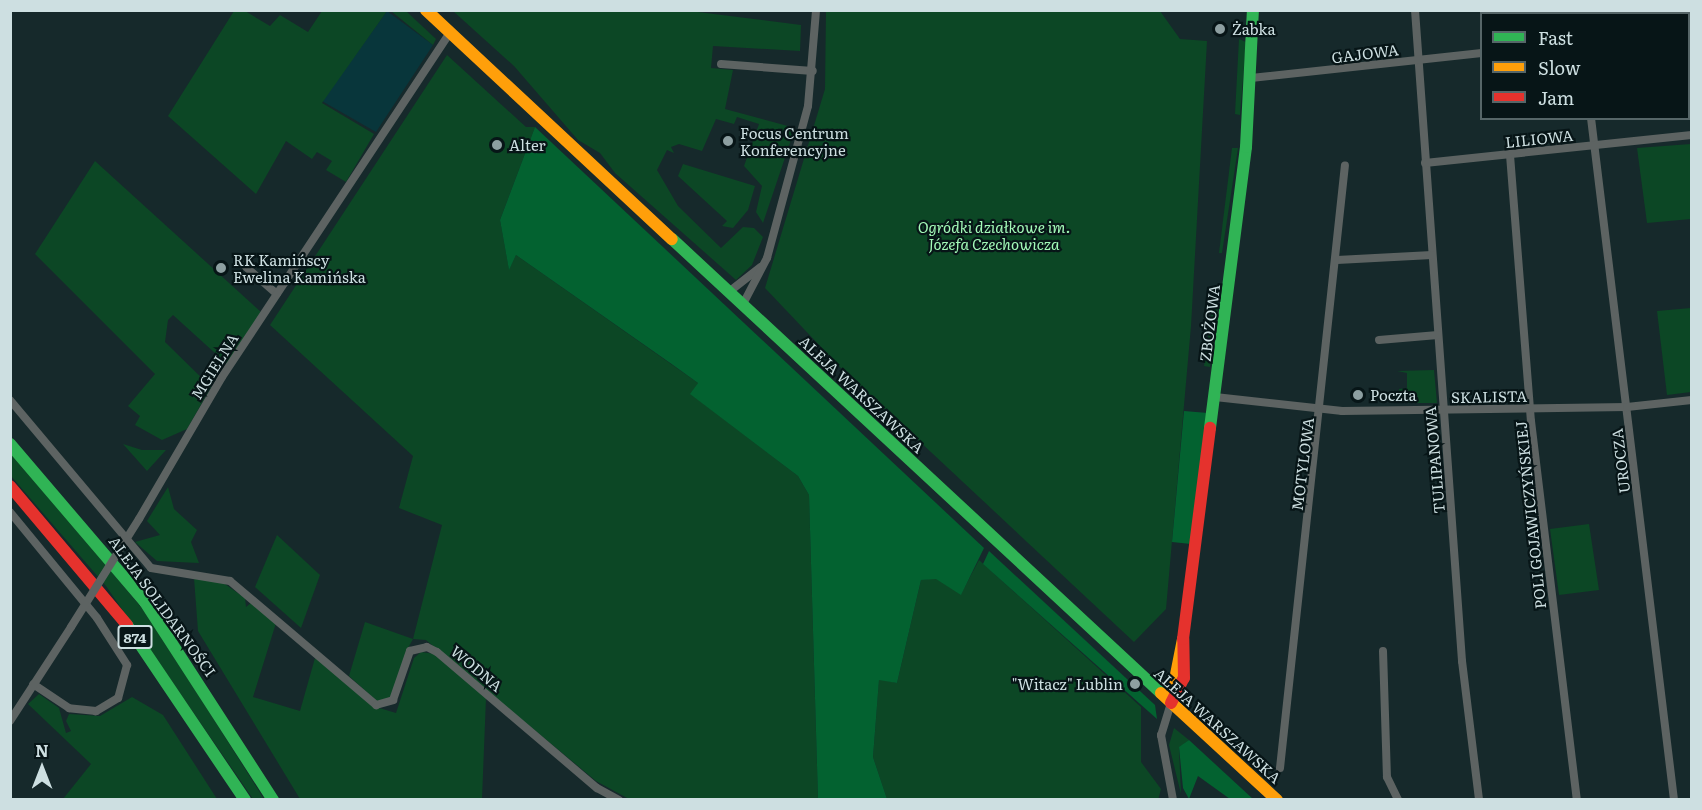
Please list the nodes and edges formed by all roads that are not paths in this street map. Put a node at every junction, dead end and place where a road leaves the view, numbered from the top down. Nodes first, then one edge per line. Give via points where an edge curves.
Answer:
1 (426, 10) edge
2 (816, 10) edge
3 (1253, 10) edge
4 (1415, 10) edge
5 (450, 32) junction
6 (1480, 53) edge
7 (1418, 60) junction
8 (721, 64) dead end
9 (813, 71) junction
10 (1251, 78) junction
11 (1591, 120) edge
12 (1692, 135) edge
13 (1594, 145) junction
14 (1510, 154) junction
15 (1425, 164) junction
16 (1345, 165) dead end
17 (1432, 255) junction
18 (1338, 260) junction
19 (763, 265) junction
20 (246, 267) dead end
21 (730, 291) junction
22 (277, 294) junction
23 (744, 304) junction
24 (1438, 335) junction
25 (1379, 340) dead end
26 (1215, 397) junction
27 (10, 400) edge
28 (1692, 400) edge
29 (1626, 407) junction
30 (1533, 409) junction
31 (1444, 410) junction
32 (1322, 411) junction
33 (10, 444) edge
34 (10, 486) edge
35 (10, 512) edge
36 (1383, 651) dead end
37 (33, 684) junction
38 (1171, 702) junction
39 (10, 721) edge
40 (1280, 768) dead end
41 (245, 800) edge
42 (273, 800) edge
43 (619, 800) edge
44 (1173, 800) edge
45 (1277, 800) edge
46 (1398, 800) edge
47 (1479, 800) edge
48 (1577, 800) edge
49 (1674, 800) edge

1 - 5 street, ALEJA WARSZAWSKA
2 - 9 street
3 - 10 street, ZBOŻOWA
4 - 7 street, TULIPANOWA
5 - 21 street, ALEJA WARSZAWSKA
5 - 22 street, MGIELNA
6 - 7 street, GAJOWA
7 - 10 street, GAJOWA
7 - 15 street, TULIPANOWA
8 - 9 street
9 - 19 street
10 - 26 street, ZBOŻOWA
11 - 13 street, UROCZA
12 - 13 street, LILIOWA
13 - 14 street, LILIOWA
13 - 29 street, UROCZA
14 - 15 street, LILIOWA
14 - 30 street, POLI GOJAWICZYŃSKIEJ
15 - 17 street, TULIPANOWA
16 - 18 street, MOTYLOWA
17 - 18 street
17 - 24 street, TULIPANOWA
18 - 32 street, MOTYLOWA
19 - 21 street
19 - 23 street
20 - 22 street
21 - 23 street, ALEJA WARSZAWSKA
22 - 37 street, MGIELNA, bridge
23 - 38 street, ALEJA WARSZAWSKA
24 - 25 street
24 - 31 street, TULIPANOWA
26 - 32 street, SKALISTA
26 - 38 street, ZBOŻOWA
27 - 43 street, WODNA via 144,563 167,574 216,574 254,601 376,705 393,700 410,651 427,647 597,788
28 - 29 street, SKALISTA
29 - 30 street, SKALISTA
29 - 49 street, UROCZA
30 - 31 street, SKALISTA
30 - 48 street, POLI GOJAWICZYŃSKIEJ
31 - 32 street, SKALISTA
31 - 47 street, TULIPANOWA
32 - 40 street, MOTYLOWA
33 - 42 street, ALEJA SOLIDARNOŚCI / 874 via 146,602
34 - 41 street, 874 via 127,625
35 - 37 street via 98,618 127,664 123,689 96,711 69,708
36 - 46 street via 1388,786
37 - 39 street, MGIELNA
38 - 44 street via 1161,735
38 - 45 street, ALEJA WARSZAWSKA

